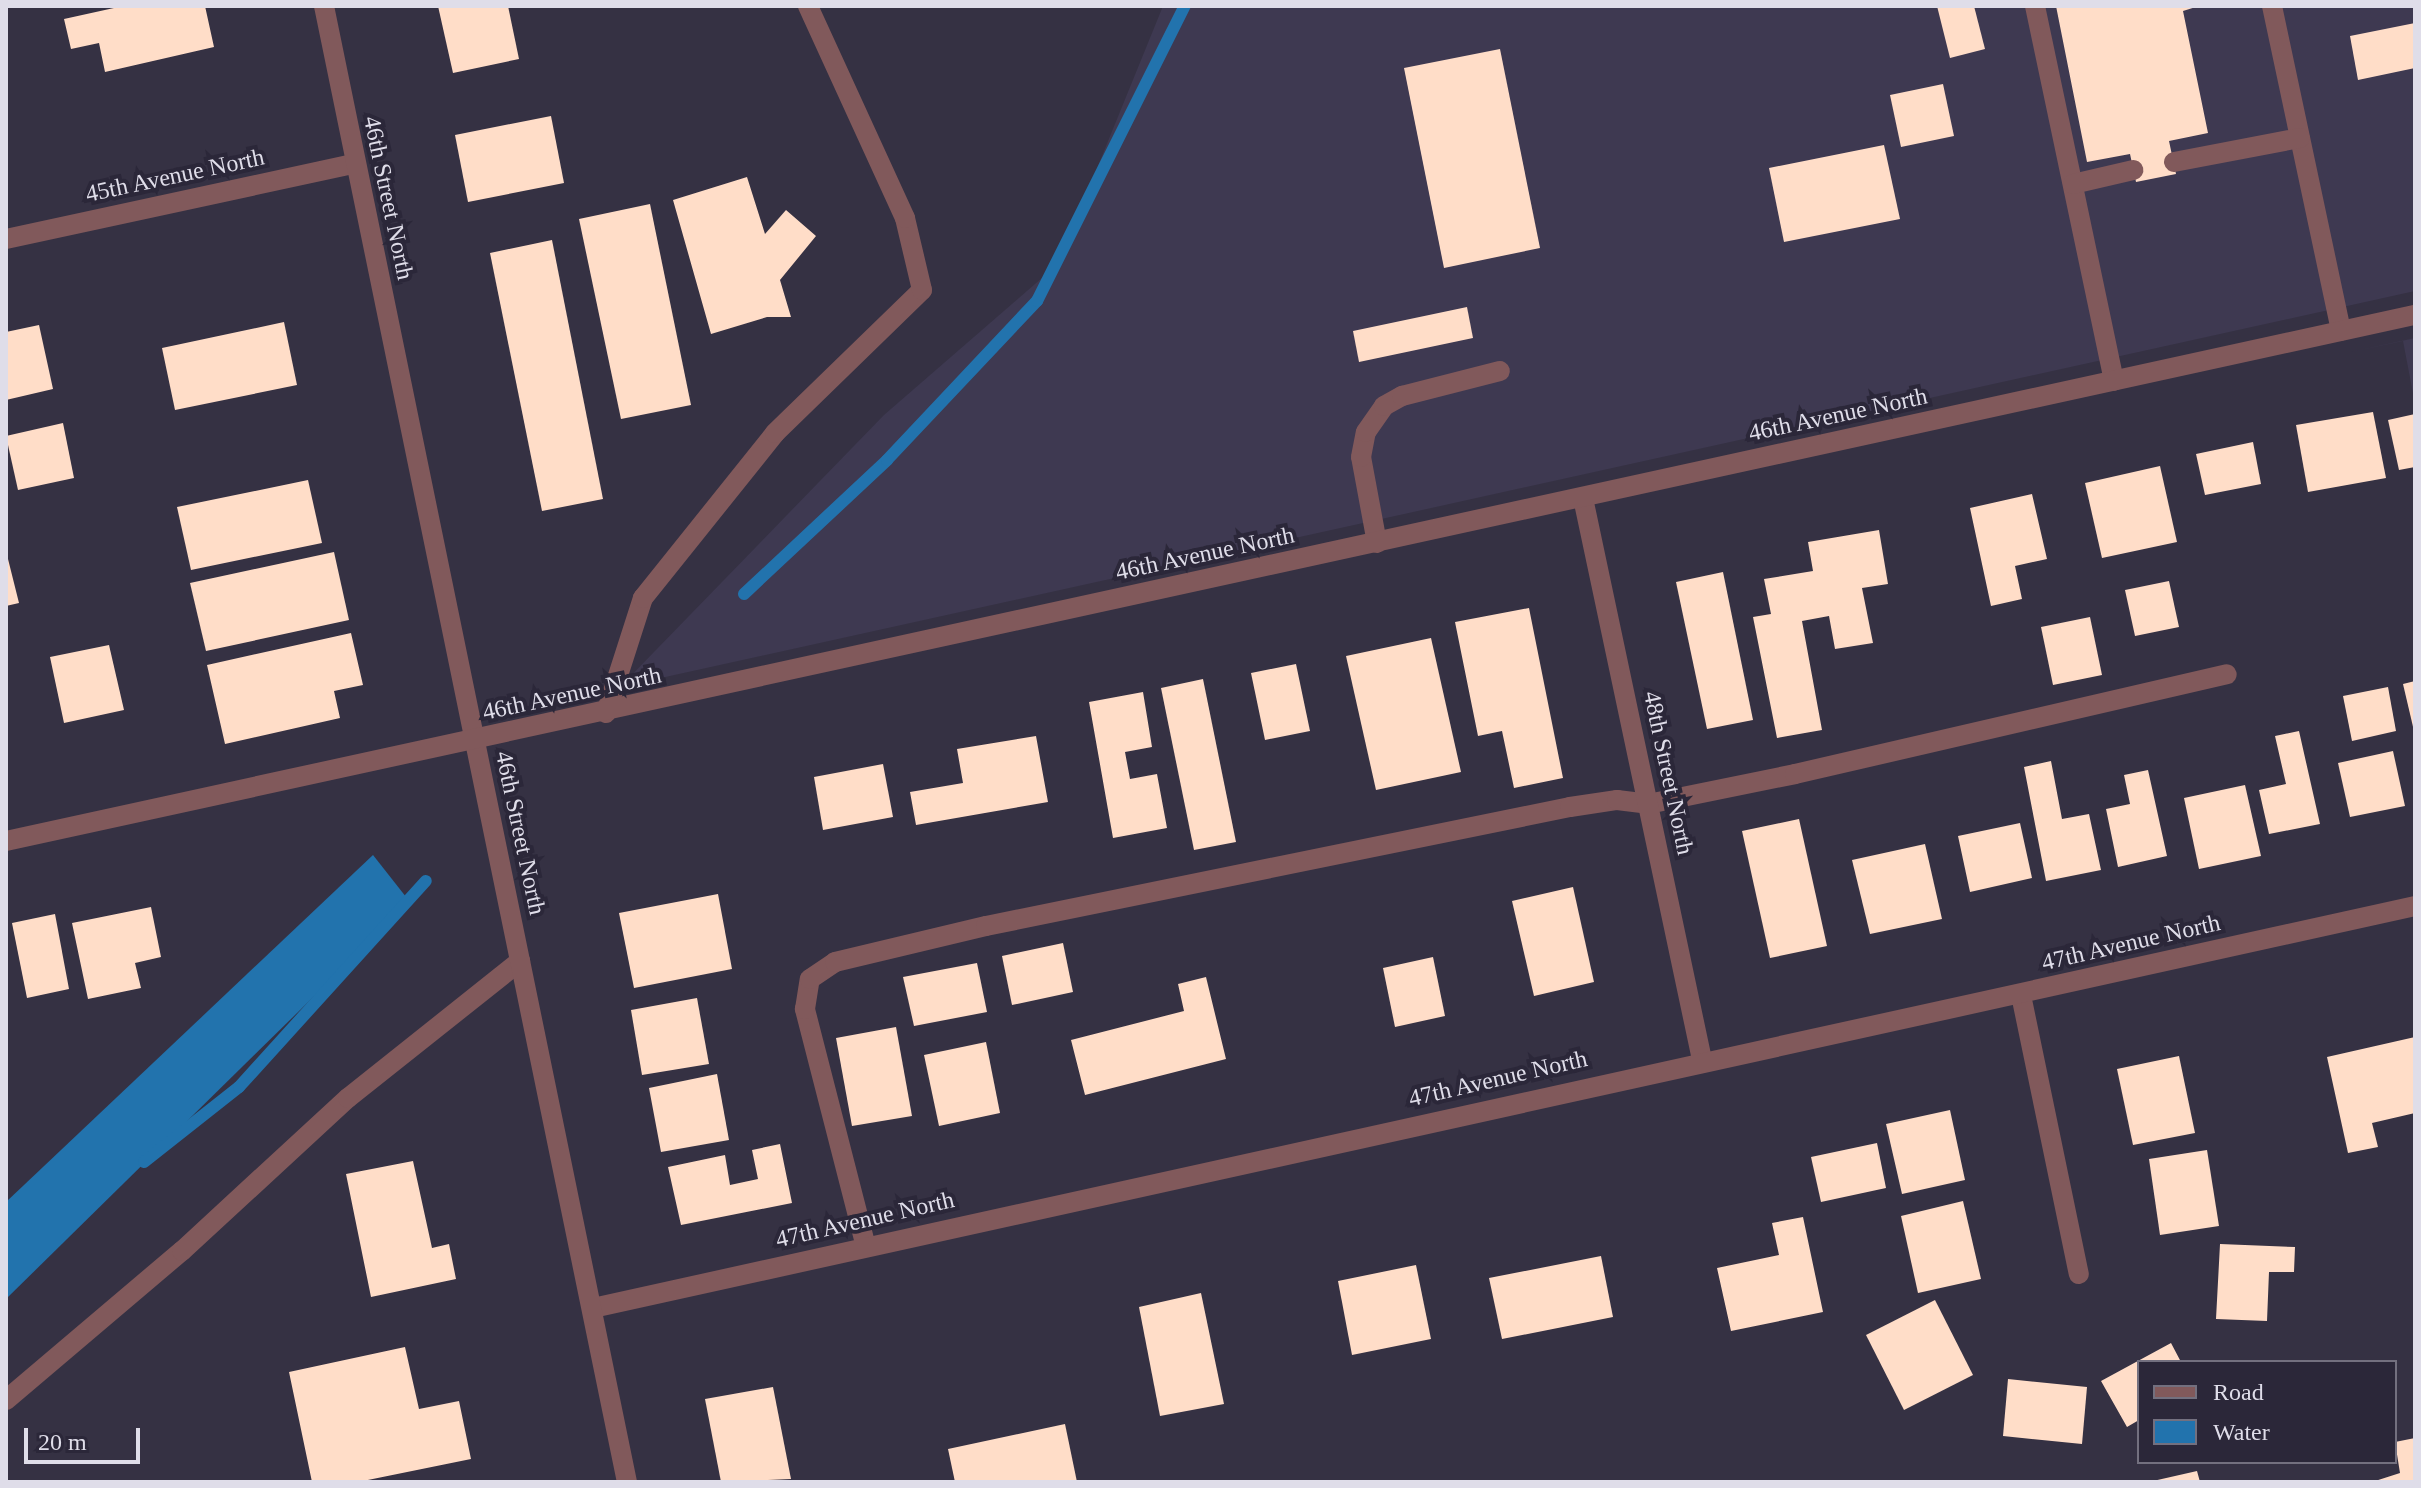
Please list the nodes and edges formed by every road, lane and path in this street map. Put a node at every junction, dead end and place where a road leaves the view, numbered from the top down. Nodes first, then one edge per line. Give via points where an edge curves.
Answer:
1 (324, 6) edge
2 (808, 6) edge
3 (2035, 6) edge
4 (2272, 6) edge
5 (2300, 138) junction
6 (2174, 162) dead end
7 (354, 164) junction
8 (2133, 170) dead end
9 (2073, 184) junction
10 (6, 239) edge
11 (2415, 315) edge
12 (2341, 331) junction
13 (1500, 371) dead end
14 (2114, 381) junction
15 (1583, 498) junction
16 (1377, 543) junction
17 (2227, 674) dead end
18 (606, 713) junction
19 (474, 742) junction
20 (1648, 804) junction
21 (6, 841) edge
22 (2415, 906) edge
23 (520, 961) junction
24 (2021, 995) junction
25 (1702, 1060) junction
26 (866, 1247) junction
27 (2079, 1274) dead end
28 (593, 1308) junction
29 (6, 1400) edge
30 (627, 1482) edge

1 - 7 street, 46th Street North
2 - 18 street via 905,218 922,290 775,433 643,598
3 - 9 street
4 - 5 street
5 - 6 street
5 - 12 street
7 - 10 street, 45th Avenue North
7 - 19 street, 46th Street North
8 - 9 street
9 - 14 street
11 - 12 street, 46th Avenue North
12 - 14 street, 46th Avenue North
13 - 16 street via 1402,396 1384,406 1366,432 1361,457
14 - 15 street, 46th Avenue North
15 - 16 street, 46th Avenue North
15 - 20 street, 48th Street North
16 - 18 street, 46th Avenue North
17 - 20 street
18 - 19 street, 46th Avenue North
19 - 21 street, 46th Avenue North
19 - 23 street, 46th Street North
20 - 25 street, 48th Street North
20 - 26 street via 1617,800 1570,807 986,926 835,962 810,979 805,1009
22 - 24 street, 47th Avenue North
23 - 28 street, 46th Street North
23 - 29 street via 348,1098 182,1251
24 - 25 street, 47th Avenue North
24 - 27 street
25 - 26 street, 47th Avenue North
26 - 28 street, 47th Avenue North
28 - 30 street, 46th Street North

